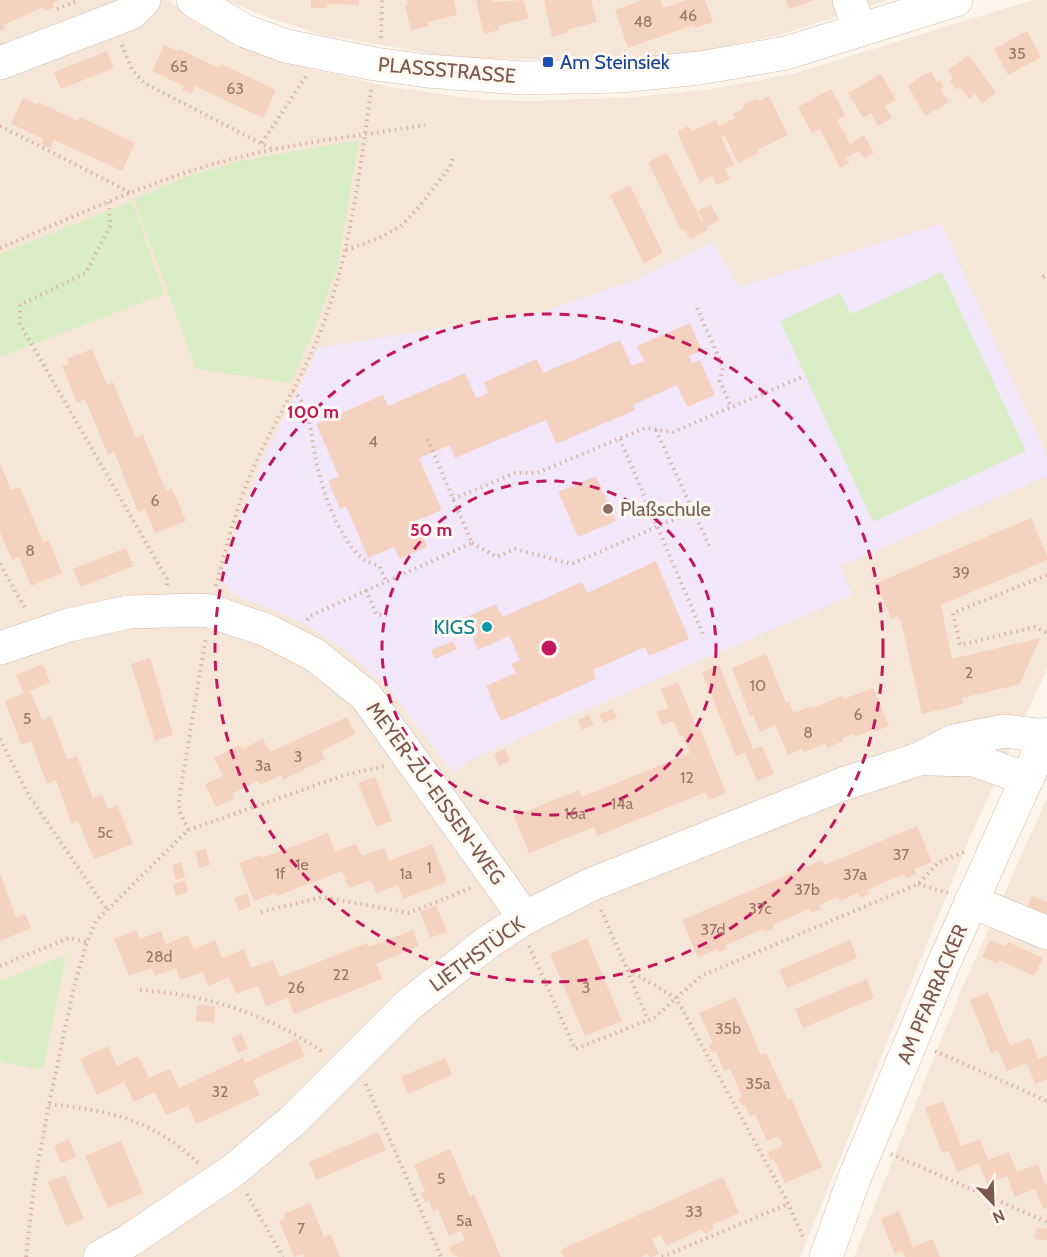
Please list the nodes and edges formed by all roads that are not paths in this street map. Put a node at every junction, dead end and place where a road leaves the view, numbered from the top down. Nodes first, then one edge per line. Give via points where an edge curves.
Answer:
1 (144, 0) edge
2 (193, 0) edge
3 (956, 0) edge
4 (855, 15) edge
5 (0, 63) edge
6 (0, 648) edge
7 (1046, 735) edge
8 (919, 759) junction
9 (1027, 780) junction
10 (971, 901) junction
11 (525, 918) junction
12 (1047, 933) edge
13 (816, 1250) edge
14 (99, 1257) edge

1 - 5 street via 131,14
2 - 4 street, PLASSSTRASSE via 245,31 286,46 428,72 522,78 621,76 786,53
3 - 4 street, PLASSSTRASSE
6 - 11 street, MEYER-ZU-EISSEN-WEG via 69,625 129,612 168,610 210,611 296,645 315,655 366,696
7 - 8 street, LIETHSTÜCK via 1004,731 954,741
7 - 9 street, AM PFARRACKER
8 - 9 street, LIETHSTÜCK via 974,760
8 - 11 street, LIETHSTÜCK via 843,784 590,885
9 - 10 street, AM PFARRACKER
10 - 12 street
10 - 13 street, AM PFARRACKER via 869,1144
11 - 14 street, LIETHSTÜCK via 406,1007 285,1127 225,1175

